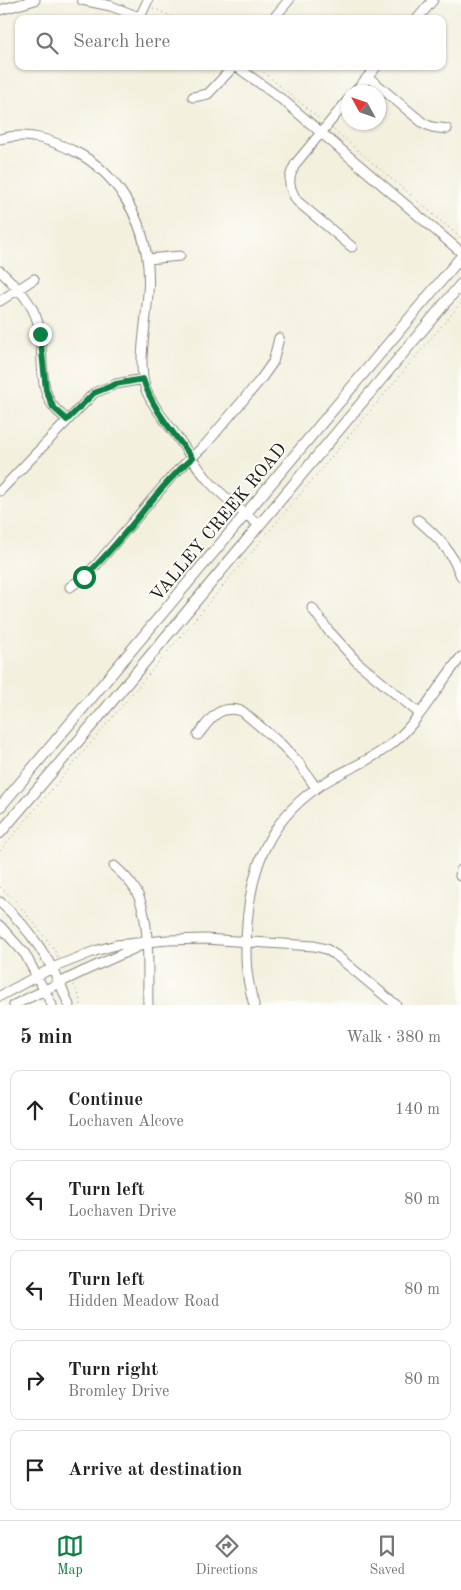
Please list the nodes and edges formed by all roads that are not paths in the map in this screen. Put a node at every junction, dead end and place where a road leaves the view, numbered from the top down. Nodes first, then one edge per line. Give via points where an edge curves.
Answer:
1 (35, 0) edge
2 (82, 0) edge
3 (289, 0) edge
4 (433, 0) edge
5 (150, 4) edge
6 (0, 10) edge
7 (134, 15) edge
8 (144, 15) edge
9 (276, 15) edge
10 (420, 15) edge
11 (231, 70) edge
12 (241, 70) edge
13 (374, 70) edge
14 (368, 77) junction
15 (361, 85) edge
16 (193, 96) dead end
17 (341, 108) edge
18 (447, 130) dead end
19 (321, 132) junction
20 (0, 139) edge
21 (352, 247) dead end
22 (461, 252) edge
23 (180, 256) dead end
24 (461, 257) edge
25 (148, 259) junction
26 (0, 270) edge
27 (34, 279) dead end
28 (461, 284) edge
29 (19, 288) junction
30 (0, 301) edge
31 (279, 338) dead end
32 (143, 379) junction
33 (67, 420) junction
34 (192, 458) junction
35 (0, 491) edge
36 (246, 515) junction
37 (418, 520) dead end
38 (259, 526) junction
39 (461, 576) edge
40 (70, 587) dead end
41 (312, 608) dead end
42 (461, 657) edge
43 (419, 713) junction
44 (198, 735) dead end
45 (316, 788) junction
46 (0, 808) edge
47 (0, 833) edge
48 (114, 866) dead end
49 (0, 902) edge
50 (0, 926) edge
51 (246, 942) junction
52 (147, 943) junction
53 (52, 968) junction
54 (37, 977) junction
55 (60, 983) junction
56 (45, 990) junction
57 (0, 996) edge
58 (14, 1005) edge
59 (52, 1005) edge
60 (69, 1005) edge
61 (148, 1005) edge
62 (254, 1005) edge
63 (396, 1005) edge

1 - 6 street
2 - 7 street
3 - 9 street
4 - 10 street
5 - 8 street
11 - 16 street via 208,94
12 - 19 street
13 - 14 street
14 - 15 street
14 - 18 street via 423,123
17 - 19 street
19 - 21 street via 296,163 289,181 297,201
19 - 22 street
20 - 25 street via 22,135 44,138 91,162 107,175 126,201 143,238
23 - 25 street
24 - 36 main road, VALLEY CREEK ROAD
25 - 32 street
26 - 29 street
27 - 29 street
28 - 38 main road, VALLEY CREEK ROAD
29 - 30 street
29 - 33 street via 32,307 38,324 49,400
31 - 34 street via 269,368
32 - 33 street via 116,384 94,393
32 - 34 street via 154,405
33 - 35 street
34 - 36 street via 206,478
34 - 40 street via 97,564
36 - 38 street
36 - 46 main road, VALLEY CREEK ROAD
37 - 39 street via 443,543
38 - 47 main road, VALLEY CREEK ROAD
41 - 43 street via 357,662
42 - 43 street
43 - 45 street via 404,732 379,753
44 - 45 street via 218,712 242,711 282,744
45 - 51 street via 288,813 274,831 258,862 250,896
48 - 52 street via 136,890
49 - 53 street via 38,944
50 - 54 street via 25,954
51 - 52 street via 188,939
51 - 62 street via 246,971
51 - 63 street via 302,944 326,949
52 - 53 street via 116,945
52 - 55 street
52 - 61 street
53 - 54 street
53 - 55 street
54 - 56 street
54 - 57 street
55 - 56 street
55 - 60 street
56 - 58 street
56 - 59 street

